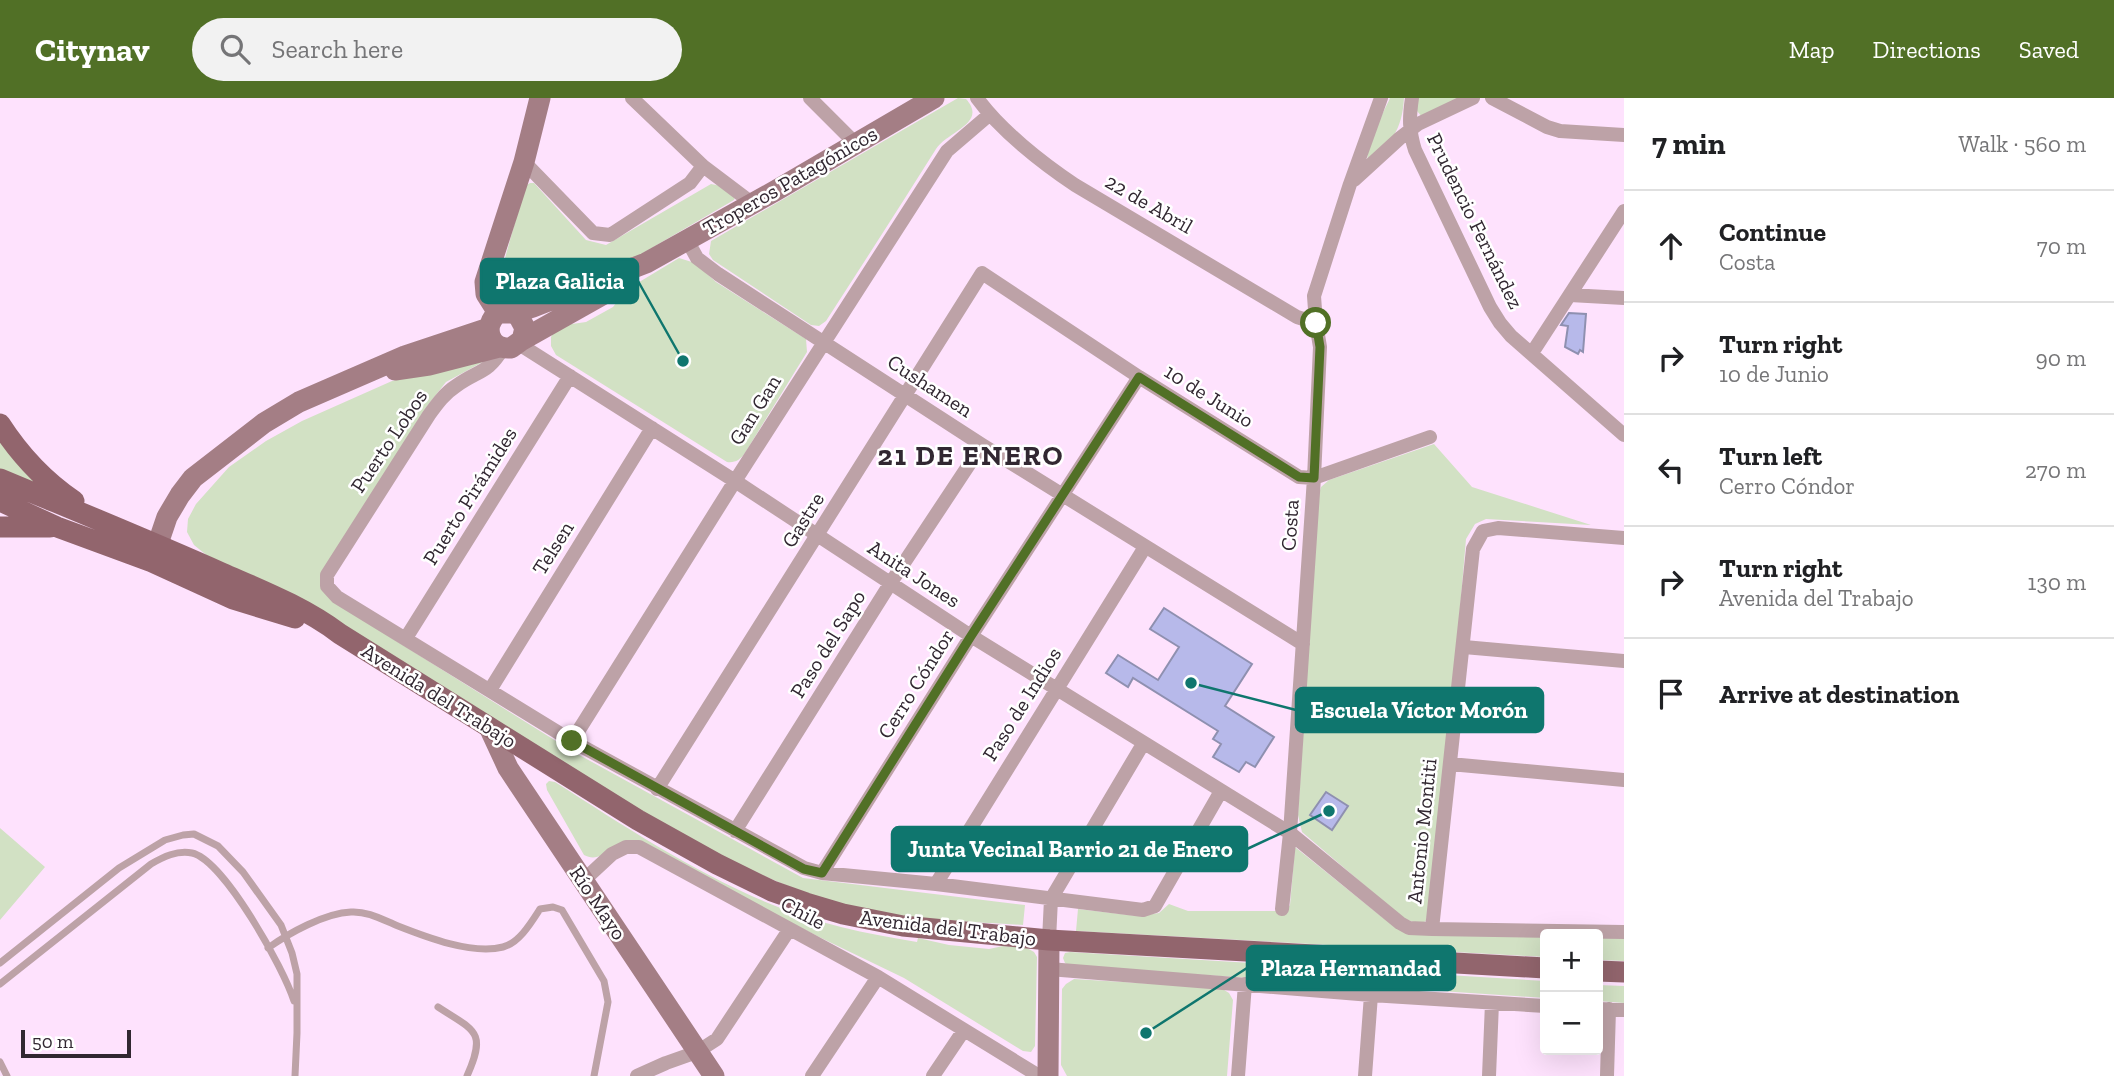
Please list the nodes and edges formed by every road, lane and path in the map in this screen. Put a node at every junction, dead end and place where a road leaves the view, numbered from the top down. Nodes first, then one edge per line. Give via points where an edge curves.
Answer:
1 (540, 98) edge
2 (632, 98) edge
3 (810, 98) edge
4 (934, 98) edge
5 (977, 98) edge
6 (1381, 98) edge
7 (1412, 98) edge
8 (1473, 98) edge
9 (1492, 98) edge
10 (989, 115) junction
11 (1409, 131) junction
12 (1624, 135) edge
13 (856, 144) junction
14 (524, 162) junction
15 (703, 166) junction
16 (1350, 184) junction
17 (751, 204) junction
18 (1624, 211) edge
19 (687, 240) junction
20 (982, 273) joint
21 (1570, 295) junction
22 (1624, 298) edge
23 (1316, 323) junction
24 (506, 333) junction
25 (823, 342) junction
26 (1532, 353) junction
27 (570, 376) junction
28 (1139, 377) junction
29 (906, 395) junction
30 (0, 424) edge
31 (652, 428) junction
32 (1624, 435) edge
33 (1430, 437) dead end
34 (982, 445) junction
35 (1314, 478) junction
36 (0, 479) edge
37 (735, 481) junction
38 (1062, 495) junction
39 (0, 501) edge
40 (104, 523) junction
41 (0, 527) edge
42 (57, 527) junction
43 (818, 535) junction
44 (1624, 538) edge
45 (1144, 547) junction
46 (155, 554) junction
47 (327, 575) joint
48 (890, 584) junction
49 (971, 636) junction
50 (406, 638) junction
51 (1303, 644) junction
52 (1464, 646) junction
53 (1624, 661) edge
54 (1055, 689) junction
55 (490, 690) junction
56 (489, 727) junction
57 (572, 741) junction
58 (1143, 744) junction
59 (1450, 764) junction
60 (1624, 780) edge
61 (657, 789) junction
62 (1221, 791) junction
63 (735, 831) junction
64 (1290, 833) junction
65 (822, 873) junction
66 (584, 880) junction
67 (936, 884) junction
68 (1051, 899) junction
69 (1282, 909) dead end
70 (1432, 929) junction
71 (789, 930) junction
72 (1624, 932) edge
73 (285, 935) junction
74 (1049, 940) junction
75 (268, 948) junction
76 (0, 963) edge
77 (1540, 968) edge
78 (1049, 969) junction
79 (1603, 971) edge
80 (1624, 972) edge
81 (878, 977) junction
82 (0, 984) edge
83 (1245, 984) junction
84 (1370, 995) junction
85 (1492, 1003) junction
86 (1540, 1006) edge
87 (438, 1007) dead end
88 (297, 1008) junction
89 (1610, 1009) edge
90 (964, 1030) junction
91 (697, 1052) junction
92 (0, 1062) edge
93 (7, 1076) edge
94 (295, 1076) edge
95 (467, 1076) edge
96 (594, 1076) edge
97 (637, 1076) edge
98 (714, 1076) edge
99 (813, 1076) edge
100 (933, 1076) edge
101 (1039, 1076) edge
102 (1048, 1076) edge
103 (1238, 1076) edge
104 (1365, 1076) edge
105 (1489, 1076) edge
106 (1607, 1076) edge

1 - 14 main road
2 - 15 street
3 - 13 street
4 - 13 main road, Troperos Patagónicos
5 - 10 street, 22 de Abril
6 - 16 street, Costa
7 - 11 street, Prudencio Fernández
8 - 11 street
9 - 12 street via 1560,131
10 - 23 street, 22 de Abril via 1075,185 1297,317
10 - 25 street, Gan Gan via 947,150
11 - 16 street
11 - 26 street, Prudencio Fernández via 1490,307 1511,336
13 - 17 main road, Troperos Patagónicos
14 - 15 street via 593,233 610,234 690,183
14 - 24 main road via 485,282 486,294
15 - 17 street
16 - 23 street, Costa via 1314,296
17 - 19 main road, Troperos Patagónicos
18 - 21 street
19 - 24 main road, Troperos Patagónicos via 622,283
19 - 25 street, Cushamen via 697,258
20 - 28 street, 10 de Junio
20 - 29 street, Gastre
21 - 22 street
21 - 26 street
23 - 35 street, Costa via 1320,347
24 - 27 street, Anita Jones
24 - 46 main road, Troperos Patagónicos via 405,356 299,402 264,423 223,454
24 - 47 street, Puerto Lobos via 492,365 457,385 429,415
25 - 29 street, Cushamen
25 - 37 street, Gan Gan
26 - 32 street, Prudencio Fernández
27 - 31 street, Anita Jones
27 - 50 street, Puerto Pirámides
28 - 35 street, 10 de Junio via 1299,477
28 - 38 street, Cerro Cóndor
29 - 34 street, Cushamen
29 - 43 street, Gastre
30 - 40 main road via 28,463 54,488
31 - 37 street, Anita Jones
31 - 55 street, Telsen
33 - 35 street
34 - 38 street, Cushamen
34 - 48 street, Paso del Sapo
35 - 51 street, Costa
36 - 40 main road, Avenida del Trabajo
37 - 43 street, Anita Jones
37 - 57 street, Gan Gan
38 - 45 street, Cushamen
38 - 49 street, Cerro Cóndor
39 - 42 main road, Avenida del Trabajo
40 - 46 main road, Avenida del Trabajo
41 - 42 main road
42 - 46 main road, Avenida del Trabajo
43 - 48 street, Anita Jones
43 - 61 street, Gastre
44 - 52 street, Antonio Montiti via 1498,528 1483,531 1473,548
45 - 51 street, Cushamen
45 - 54 street, Paso de Indios
46 - 56 main road, Avenida del Trabajo via 320,618
47 - 50 street, Avenida del Trabajo via 327,586 337,597
48 - 49 street, Anita Jones
48 - 63 street, Paso del Sapo
49 - 54 street, Anita Jones
49 - 65 street, Cerro Cóndor
50 - 55 street, Avenida del Trabajo
51 - 64 street, Costa
52 - 53 street
52 - 59 street, Antonio Montiti
54 - 58 street, Anita Jones
54 - 67 street, Paso de Indios
55 - 57 street, Avenida del Trabajo
56 - 66 main road, Río Mayo via 508,768
56 - 74 main road, Avenida del Trabajo via 638,820 746,880 806,904 902,926
57 - 61 street, Avenida del Trabajo
58 - 62 street, Anita Jones
58 - 68 street
59 - 60 street
59 - 70 street, Antonio Montiti
61 - 63 street, Avenida del Trabajo
62 - 64 street, Anita Jones
62 - 68 street, Avenida del Trabajo via 1155,906 1143,910
63 - 65 street, Avenida del Trabajo via 804,869
64 - 69 street, Costa
64 - 70 street via 1400,923
65 - 67 street, Avenida del Trabajo
66 - 71 street, Chile via 612,854 639,847
66 - 91 main road, Río Mayo
67 - 68 street, Avenida del Trabajo
68 - 74 street
70 - 72 street
71 - 81 street, Chile
71 - 91 street via 717,1039
73 - 75 lane
73 - 76 lane via 265,901 218,846 194,834 183,835 119,868
73 - 88 lane via 297,974
73 - 96 lane via 351,912 445,942 503,947 517,939 540,909 553,906 562,910 604,981 608,1002
74 - 77 main road, Avenida del Trabajo
74 - 78 main road
75 - 82 lane via 220,875 202,857 179,853 151,864
75 - 88 lane
78 - 83 street, Avenida del Trabajo
78 - 102 main road
79 - 80 main road
81 - 90 street, Chile
81 - 99 street
83 - 84 street, Avenida del Trabajo
83 - 103 street
84 - 85 street, Avenida del Trabajo
84 - 104 street
85 - 86 street, Avenida del Trabajo
85 - 105 street
87 - 95 lane via 477,1037
88 - 94 lane
89 - 106 street
90 - 100 street
90 - 101 street, Chile
91 - 97 street
91 - 98 main road, Río Mayo
92 - 93 lane

